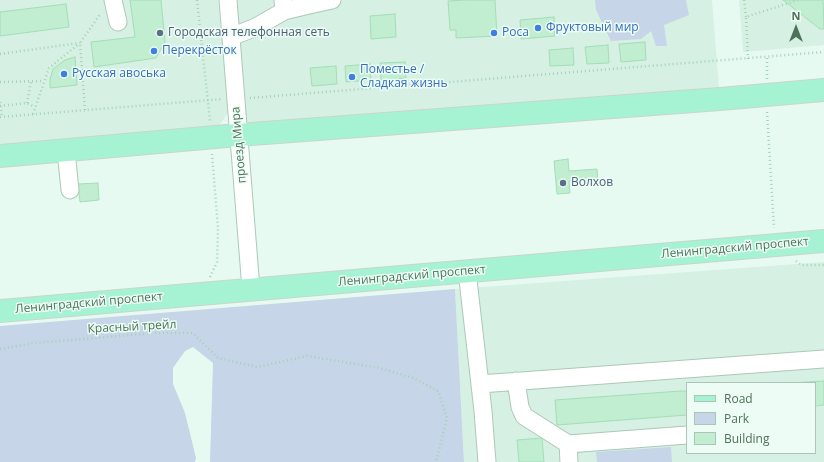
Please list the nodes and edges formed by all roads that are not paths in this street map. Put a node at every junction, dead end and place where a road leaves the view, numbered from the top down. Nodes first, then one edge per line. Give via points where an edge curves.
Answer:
1 (113, 0) edge
2 (228, 0) edge
3 (332, 0) edge
4 (309, 3) edge
5 (283, 6) edge
6 (118, 22) dead end
7 (231, 37) junction
8 (824, 90) edge
9 (238, 134) junction
10 (66, 151) junction
11 (0, 156) edge
12 (70, 190) dead end
13 (824, 240) edge
14 (467, 271) junction
15 (251, 289) junction
16 (0, 311) edge
17 (824, 359) edge
18 (516, 381) junction
19 (480, 384) junction
20 (686, 435) edge
21 (568, 444) junction
22 (487, 462) edge
23 (569, 462) edge

1 - 6 street
2 - 7 street, проезд Мира
3 - 4 street
4 - 5 street
5 - 7 street via 256,27
7 - 9 street, проезд Мира
8 - 9 main road
9 - 10 main road
9 - 15 street, проезд Мира
10 - 11 main road
10 - 12 street
13 - 14 main road, Ленинградский проспект
14 - 15 main road, Ленинградский проспект
14 - 19 street
15 - 16 main road, Ленинградский проспект
17 - 18 street
18 - 19 street
18 - 21 street via 524,416
19 - 22 street
20 - 21 street
21 - 23 street

